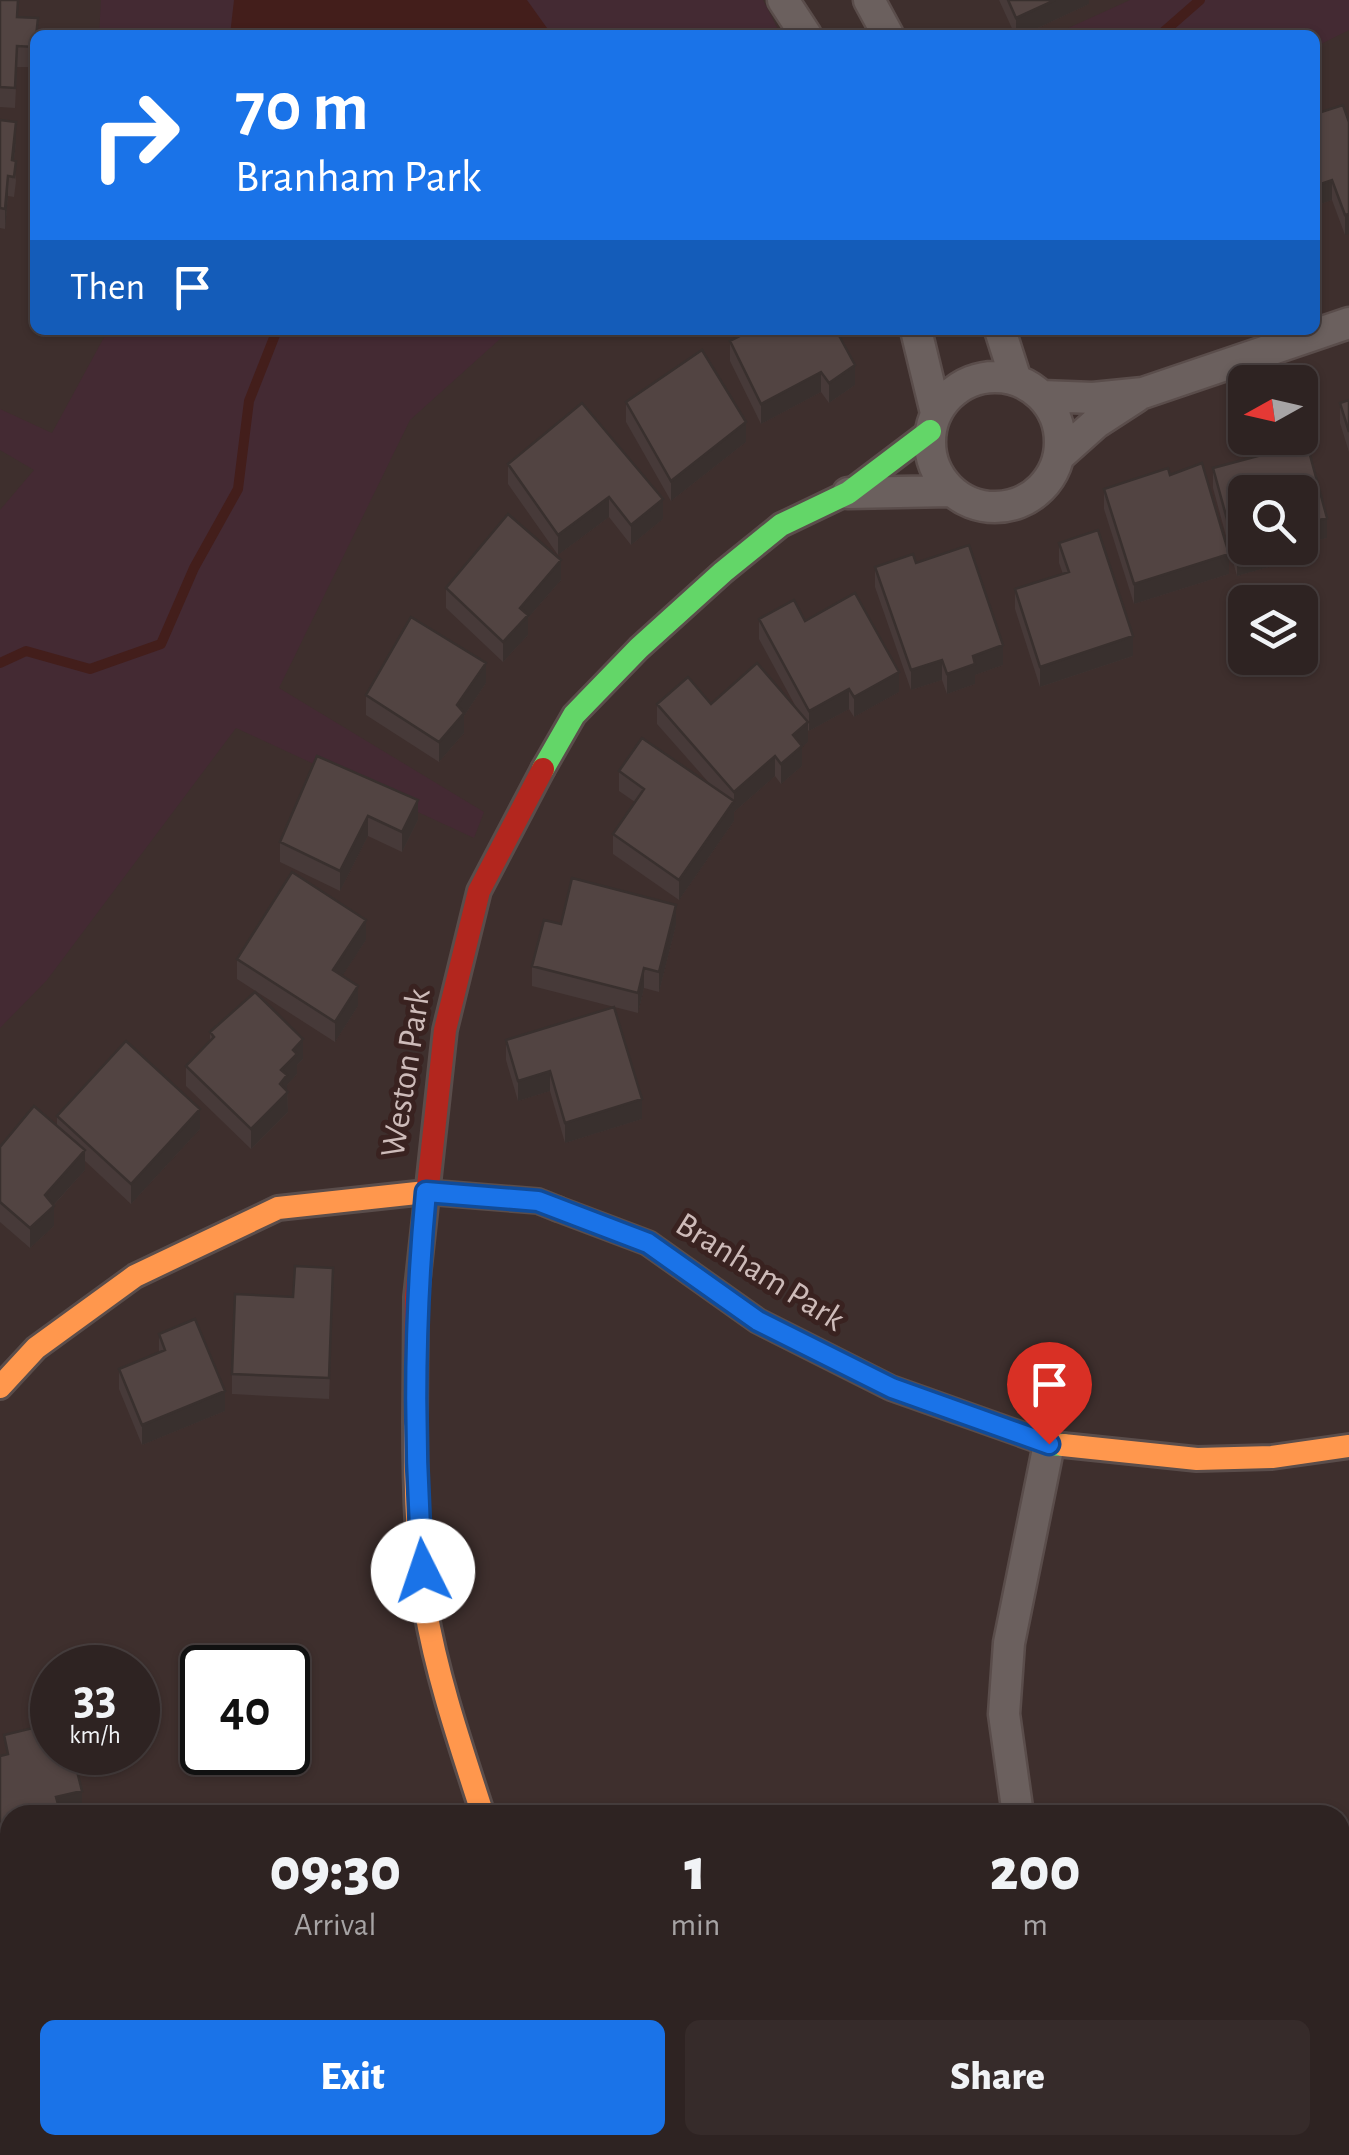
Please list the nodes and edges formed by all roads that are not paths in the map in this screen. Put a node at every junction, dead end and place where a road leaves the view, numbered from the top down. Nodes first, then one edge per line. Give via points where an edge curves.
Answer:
1 (784, 0) edge
2 (869, 0) edge
3 (803, 30) edge
4 (885, 30) edge
5 (1349, 323) edge
6 (1320, 333) edge
7 (917, 335) edge
8 (1002, 335) edge
9 (1314, 335) edge
10 (1029, 388) junction
11 (1142, 393) junction
12 (933, 422) junction
13 (1059, 456) junction
14 (950, 490) junction
15 (848, 493) junction
16 (426, 1192) junction
17 (0, 1387) edge
18 (1049, 1444) junction
19 (1349, 1446) edge
20 (480, 1805) edge
21 (1017, 1805) edge

1 - 3 street
2 - 4 street
5 - 6 street, Weston Park
7 - 12 street
8 - 10 street
9 - 11 street, Weston Park
10 - 11 street, Weston Park via 1093,398
10 - 12 street, Weston Park via 998,376 979,378 947,397
10 - 13 street via 1055,414
11 - 13 street, Weston Park
12 - 14 street via 930,453
12 - 15 street, Weston Park
13 - 14 street, Weston Park via 1040,490 1005,507 967,502
14 - 15 street, Weston Park
15 - 16 street, Weston Park via 781,524 574,715 480,891 445,1030
16 - 17 street, Branham Park via 278,1208 135,1276 36,1348
16 - 18 street, Branham Park via 538,1201 648,1243 758,1321 892,1388
16 - 20 street, Weston Park via 416,1297 415,1467 425,1606
18 - 19 street, Branham Park via 1198,1459 1272,1458
18 - 21 street via 1010,1643 1004,1714

